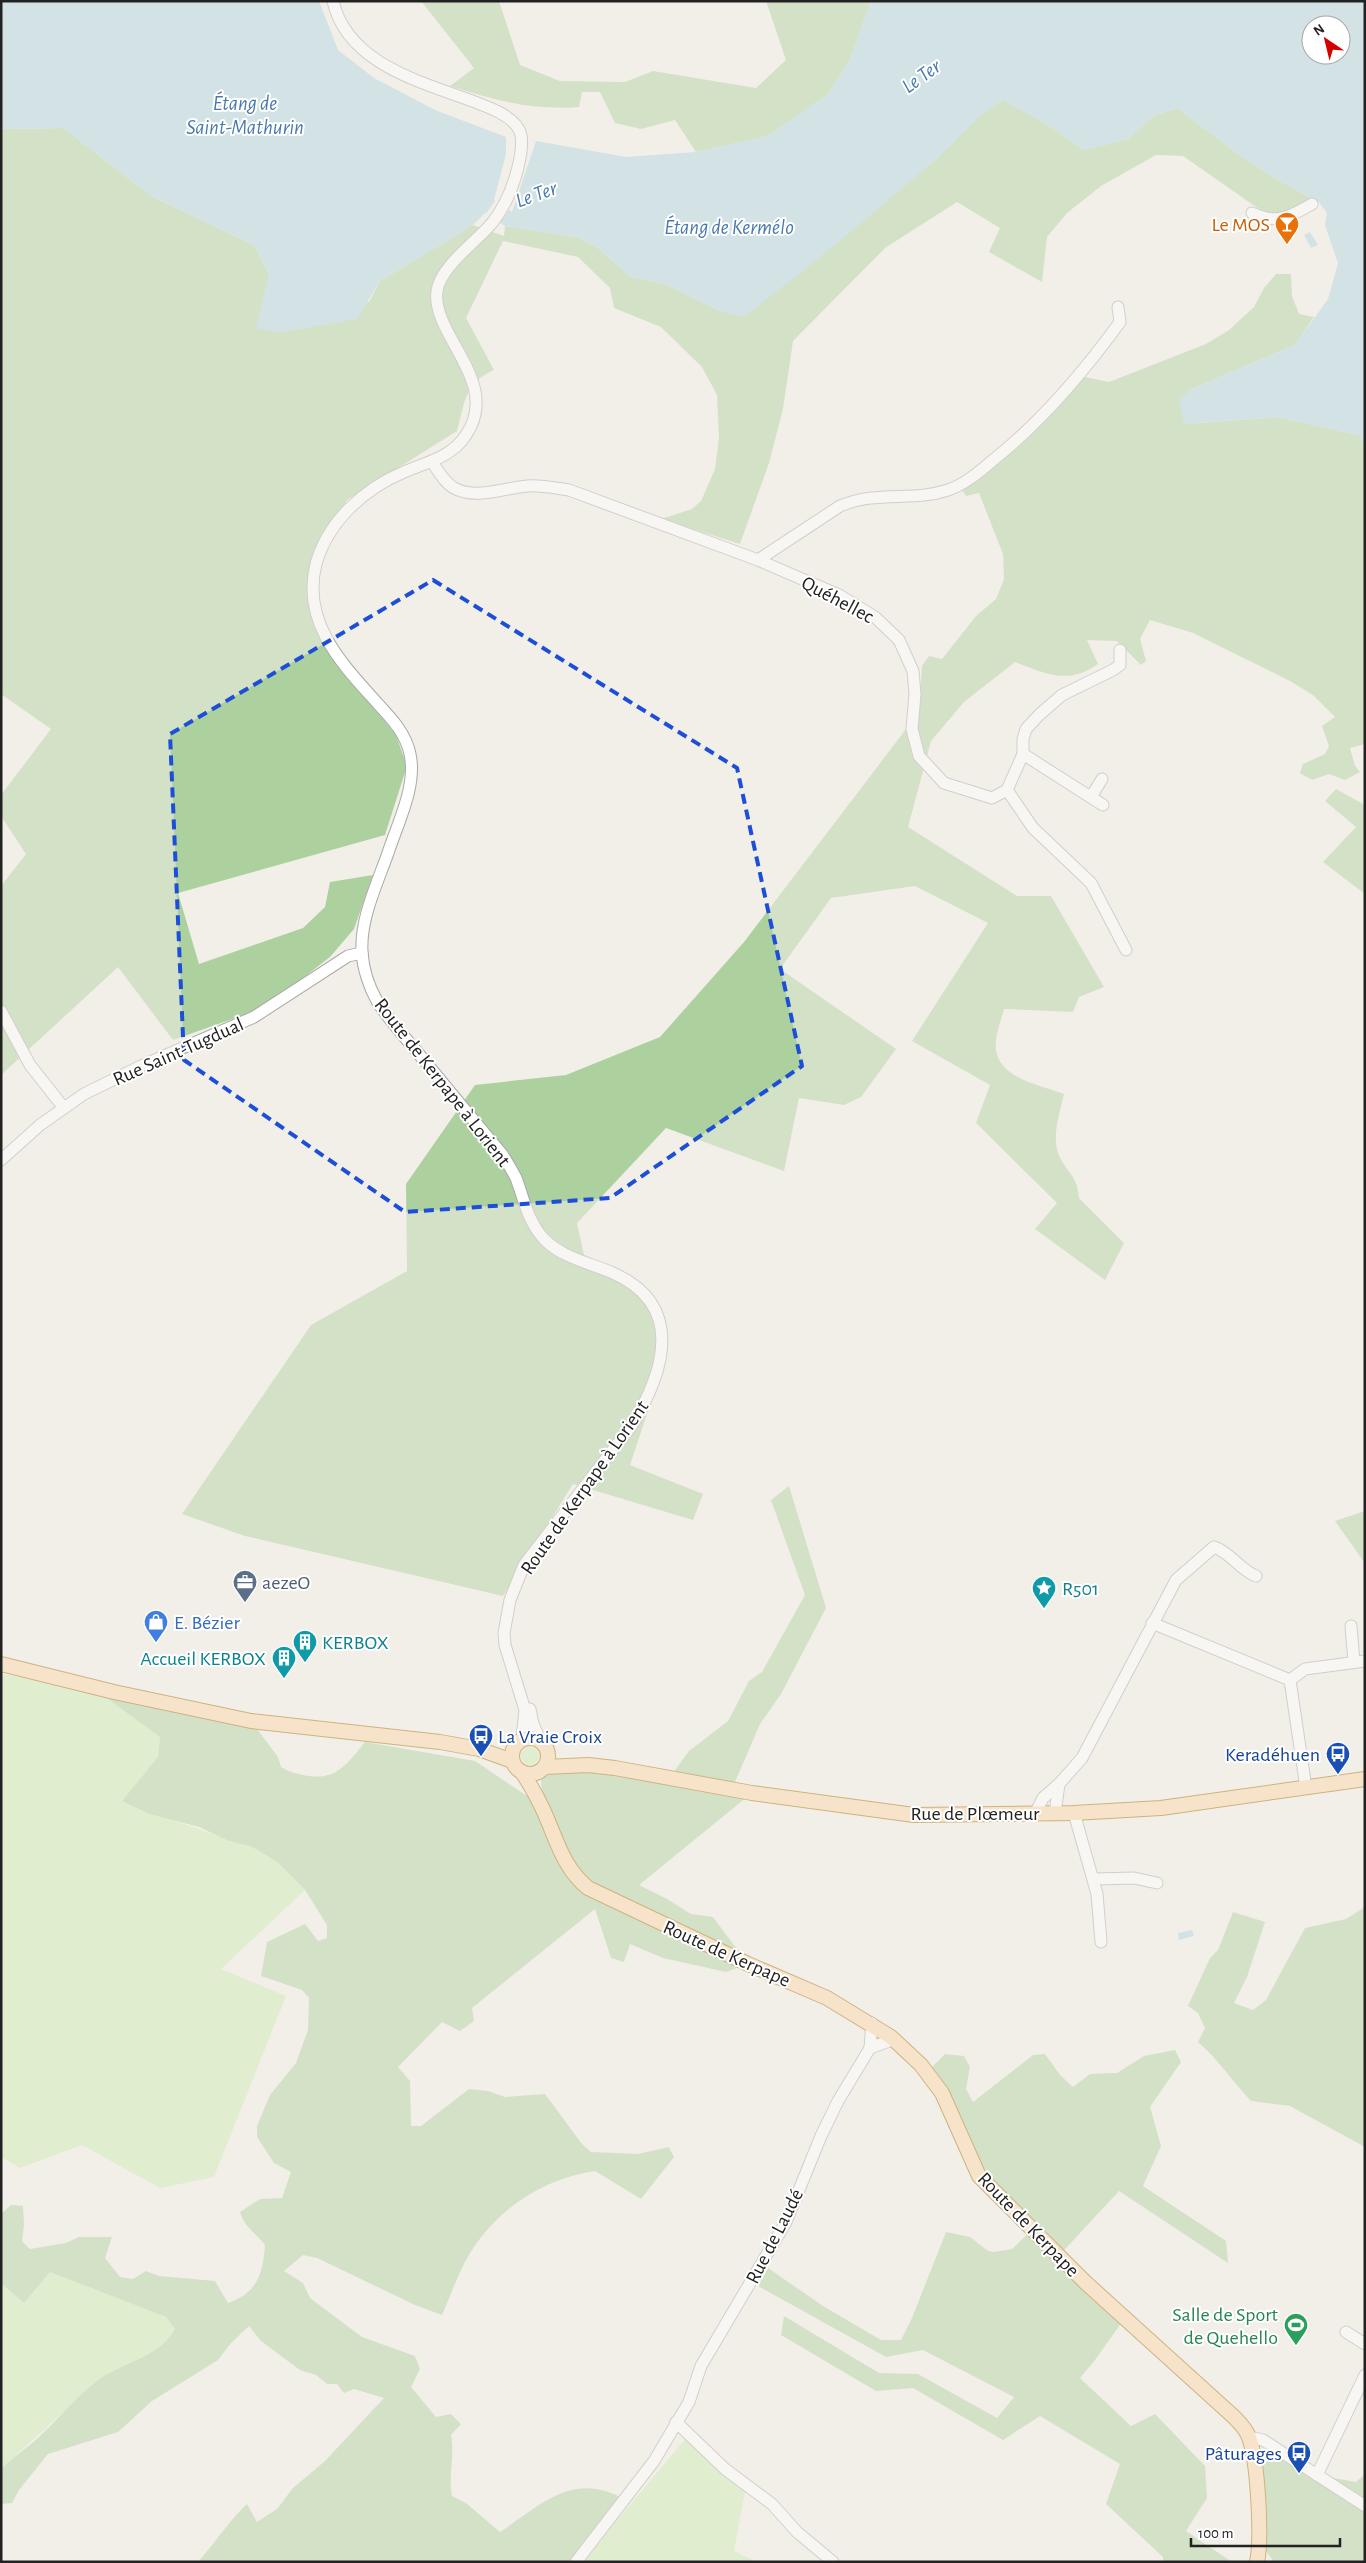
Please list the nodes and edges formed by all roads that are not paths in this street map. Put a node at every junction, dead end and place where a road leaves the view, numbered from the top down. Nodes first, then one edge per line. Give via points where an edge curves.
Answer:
1 (333, 1) edge
2 (1312, 204) dead end
3 (1252, 213) dead end
4 (1118, 307) dead end
5 (432, 462) junction
6 (758, 560) junction
7 (1120, 650) dead end
8 (1022, 754) junction
9 (1102, 779) dead end
10 (1007, 790) junction
11 (1091, 797) junction
12 (1102, 805) dead end
13 (1126, 950) dead end
14 (362, 953) junction
15 (1, 1011) edge
16 (64, 1108) junction
17 (1, 1160) edge
18 (1256, 1576) dead end
19 (508, 1613) junction
20 (1152, 1623) junction
21 (1350, 1626) dead end
22 (1360, 1662) edge
23 (1, 1664) edge
24 (1290, 1680) junction
25 (519, 1741) junction
26 (544, 1744) junction
27 (479, 1748) junction
28 (512, 1761) junction
29 (588, 1765) junction
30 (542, 1770) junction
31 (522, 1772) junction
32 (1365, 1779) edge
33 (1059, 1784) junction
34 (1306, 1788) junction
35 (540, 1803) junction
36 (1074, 1813) junction
37 (1035, 1814) junction
38 (1055, 1814) junction
39 (1094, 1879) junction
40 (1157, 1883) dead end
41 (1101, 1942) dead end
42 (872, 2023) junction
43 (892, 2037) junction
44 (870, 2048) junction
45 (1346, 2332) dead end
46 (1365, 2344) edge
47 (1365, 2375) edge
48 (676, 2422) junction
49 (1249, 2437) junction
50 (1276, 2450) junction
51 (1252, 2454) junction
52 (1317, 2475) junction
53 (1365, 2506) edge
54 (576, 2562) edge
55 (833, 2562) edge
56 (1257, 2562) edge

1 - 5 street, Route de Kerpape à Lorient via 336,15 352,41 377,63 442,91 497,109 512,119 520,131 521,151 505,204 494,221 447,269 436,292 440,312 465,363 476,399 473,422 464,440
2 - 3 street via 1289,217 1266,220
4 - 6 street via 1120,322 1040,420 971,478 933,493 883,495 852,501
5 - 6 street, Quéhellec via 452,487 460,491 479,493 544,486 569,490
5 - 14 street, Route de Kerpape à Lorient via 385,482 355,503 324,542 313,580 315,610 322,634 348,670 395,723 411,757 410,787 365,921
6 - 10 street, Quéhellec via 839,596 875,617 899,640 913,670 912,729 919,756 944,783 992,798
7 - 8 street via 1120,664 1113,670 1062,694 1039,715 1026,729
8 - 10 street
8 - 11 street
9 - 11 street
10 - 13 street via 1033,828 1091,883
11 - 12 street
14 - 16 street, Rue Saint-Tugdual via 348,956 254,1017 141,1066 84,1094
14 - 19 street, Route de Kerpape à Lorient via 368,982 377,1001 502,1154 515,1176 530,1219 543,1238 566,1254 632,1284 650,1301 659,1321 663,1352 646,1402 632,1425 524,1565
15 - 16 street via 30,1065
16 - 17 street, Rue Saint-Tugdual
18 - 20 street via 1214,1547 1176,1580
19 - 25 street, Route de Kerpape à Lorient via 505,1644 525,1710
19 - 26 street, Route de Kerpape à Lorient via 516,1666 528,1698 533,1724
20 - 24 street
20 - 33 street via 1090,1745
21 - 22 street
22 - 24 street via 1305,1669
23 - 27 main road via 250,1721
24 - 34 street
25 - 26 main road via 528,1738
25 - 27 main road
25 - 28 main road via 513,1749
26 - 29 main road, Rue de Plœmeur
26 - 30 main road via 548,1762
27 - 28 main road
28 - 31 main road
29 - 30 main road, Rue de Plœmeur
29 - 37 main road, Rue de Plœmeur via 823,1804 914,1815
30 - 31 main road via 534,1774
30 - 35 main road, Route de Kerpape via 537,1790
31 - 35 main road, Route de Kerpape
32 - 34 main road, Rue de Plœmeur
33 - 37 street via 1043,1798
33 - 38 street
34 - 36 main road, Rue de Plœmeur via 1161,1808
35 - 42 main road, Route de Kerpape via 565,1861 588,1888 827,1998
36 - 38 main road, Rue de Plœmeur
36 - 39 street
37 - 38 main road, Rue de Plœmeur
39 - 40 street via 1134,1878
39 - 41 street
42 - 43 main road, Route de Kerpape
42 - 44 street, Rue de Laudé
43 - 44 street
43 - 49 main road, Route de Kerpape via 922,2065 942,2093 979,2176 1086,2282 1234,2417
44 - 48 street, Rue de Laudé via 821,2136 786,2222 701,2366 689,2402
45 - 46 street
47 - 52 street
48 - 54 street, Rue de Laudé via 654,2460
48 - 55 street via 725,2469 772,2504 797,2532
49 - 50 street via 1263,2440
49 - 51 main road, Route de Kerpape
50 - 51 street
50 - 52 street
51 - 56 main road, Route de Kerpape via 1259,2516
52 - 53 street

